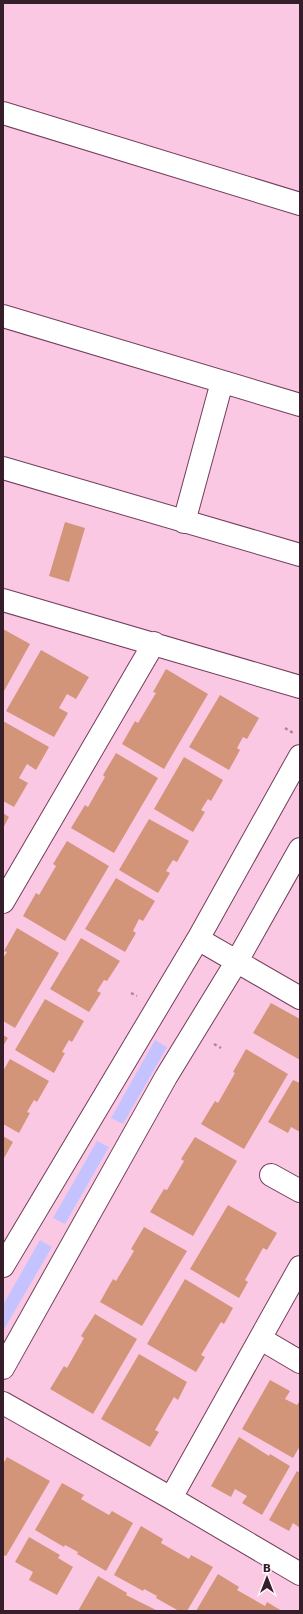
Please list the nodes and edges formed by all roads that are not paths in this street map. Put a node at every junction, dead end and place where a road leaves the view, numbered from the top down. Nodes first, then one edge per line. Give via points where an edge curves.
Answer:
1 (3, 113) edge
2 (300, 204) edge
3 (3, 316) edge
4 (222, 382) junction
5 (300, 405) edge
6 (3, 468) edge
7 (184, 522) junction
8 (300, 555) edge
9 (3, 600) edge
10 (154, 643) junction
11 (300, 687) edge
12 (300, 756) edge
13 (300, 849) edge
14 (3, 902) edge
15 (198, 939) junction
16 (237, 961) junction
17 (300, 998) edge
18 (271, 1175) dead end
19 (300, 1191) edge
20 (3, 1266) edge
21 (300, 1267) edge
22 (261, 1339) junction
23 (300, 1362) edge
24 (3, 1368) edge
25 (3, 1403) edge
26 (171, 1498) junction
27 (300, 1574) edge

1 - 2 street
3 - 4 street
4 - 5 street
4 - 7 street
6 - 7 street
7 - 8 street
9 - 10 street
10 - 11 street
10 - 14 street
12 - 15 street
13 - 16 street
15 - 16 street
15 - 20 street
16 - 17 street
16 - 24 street via 166,1078
18 - 19 street
21 - 22 street
22 - 23 street
22 - 26 street
25 - 26 street
26 - 27 street

